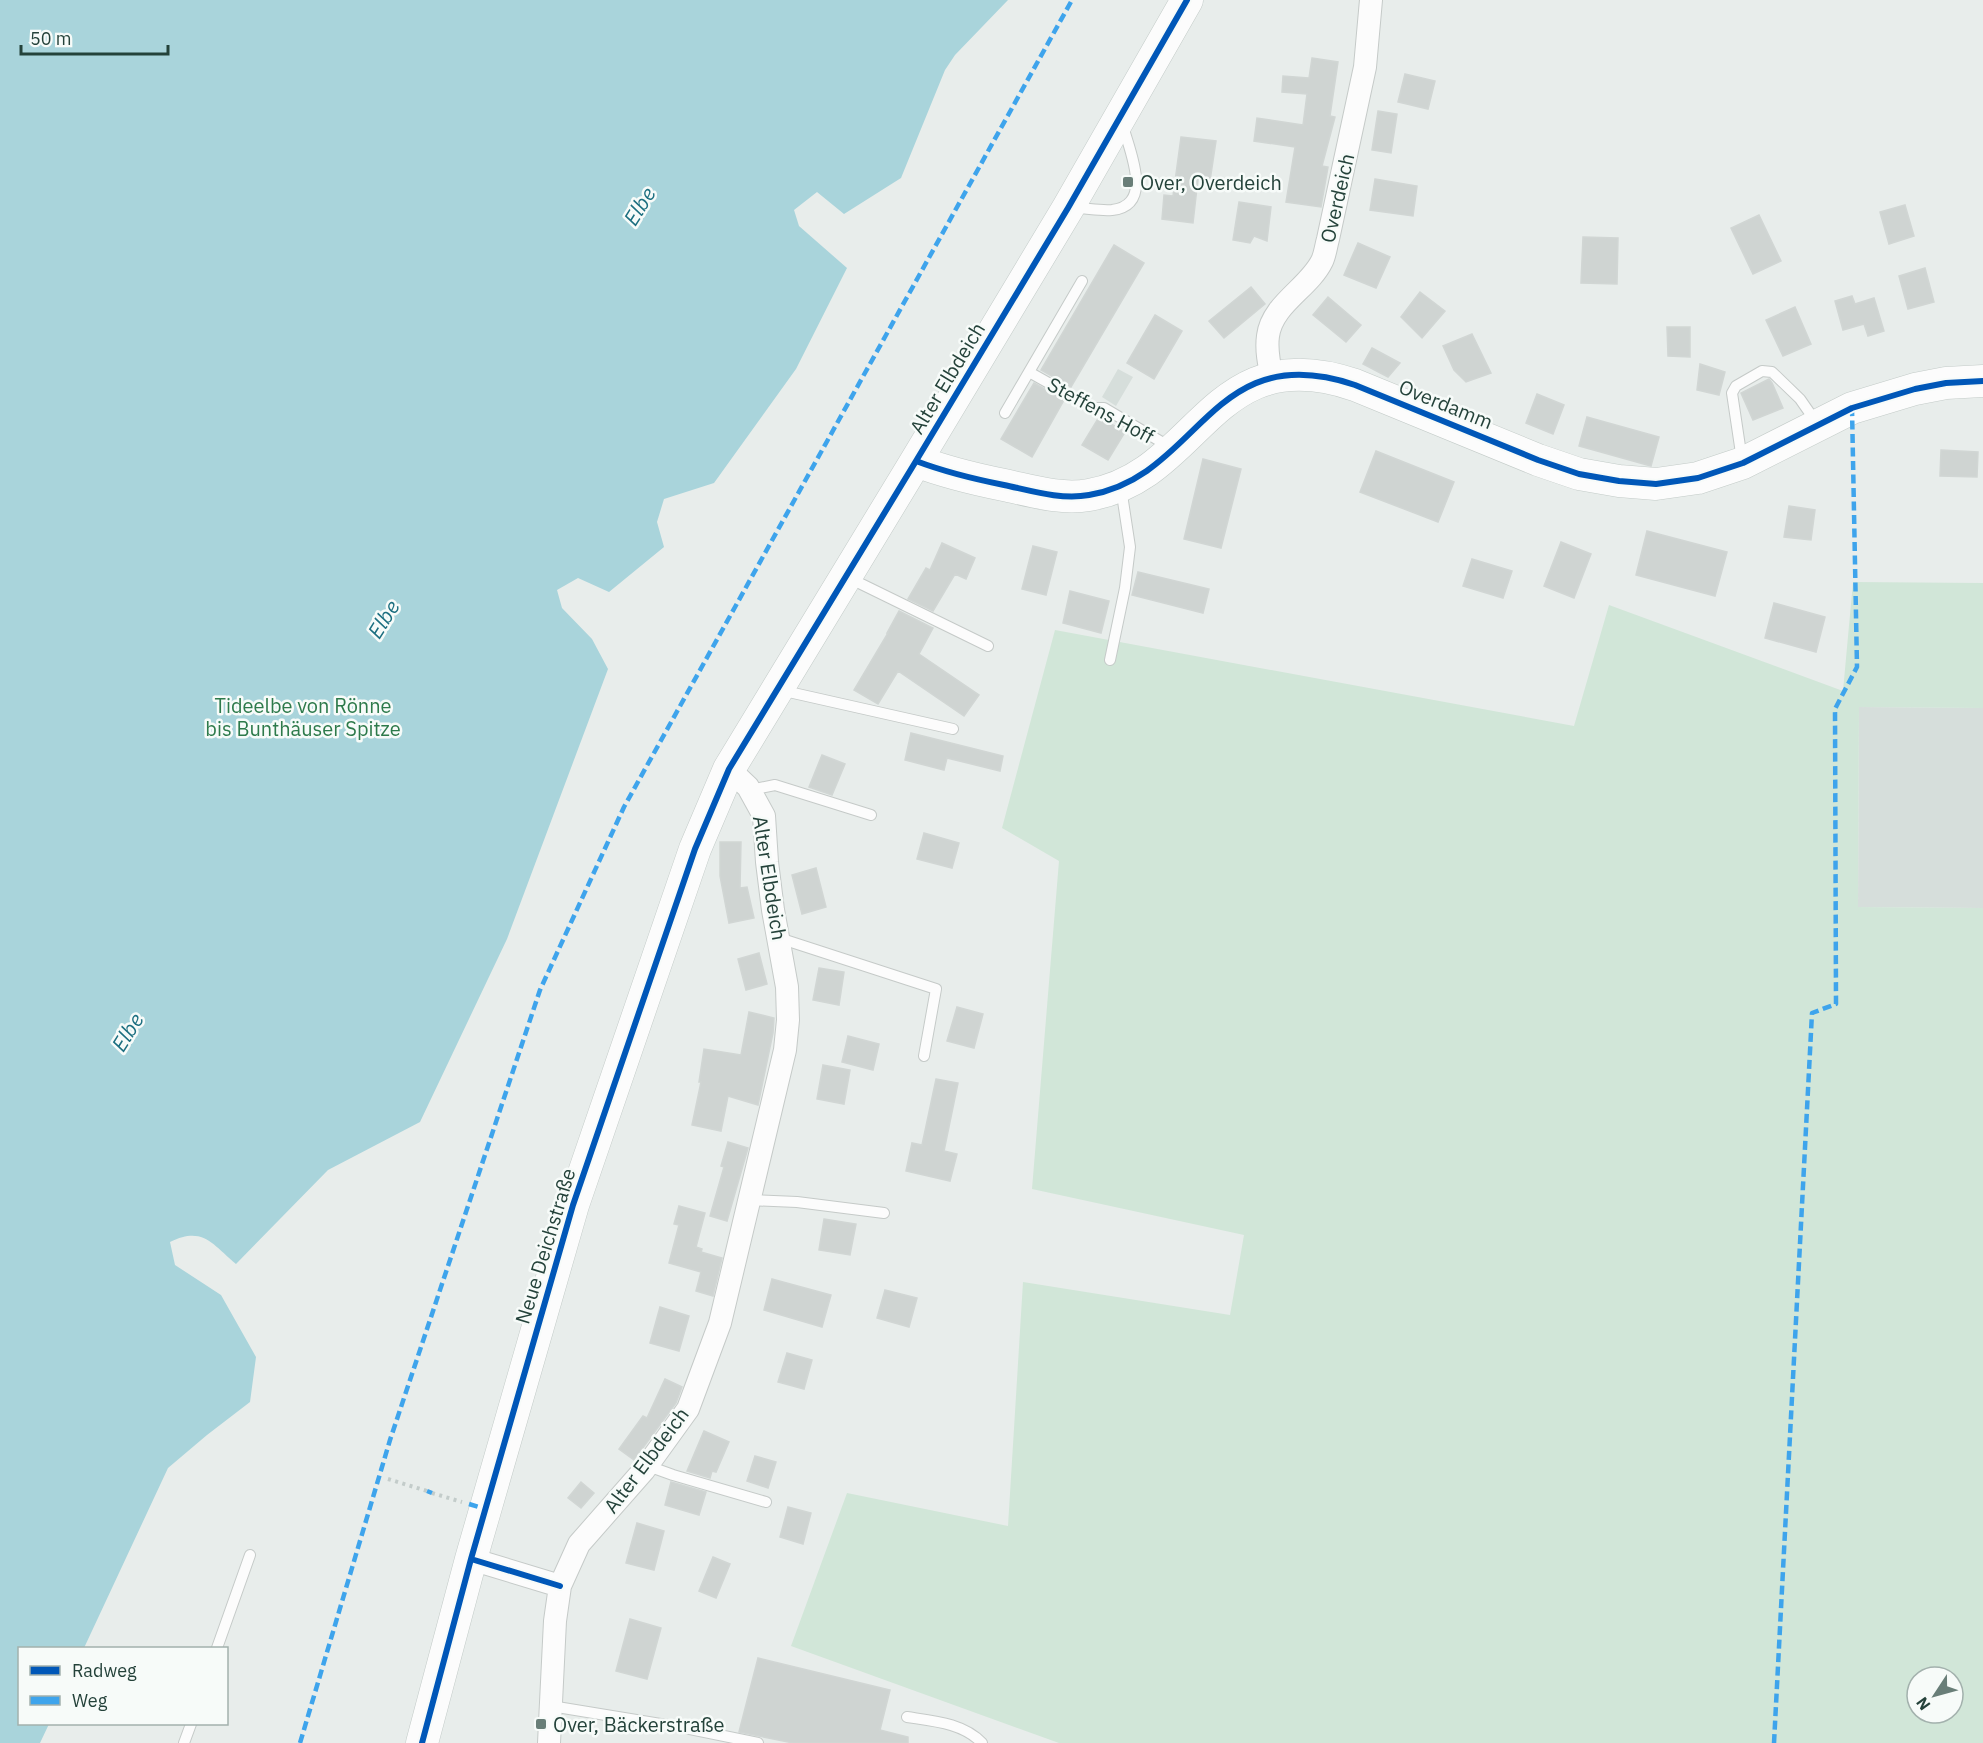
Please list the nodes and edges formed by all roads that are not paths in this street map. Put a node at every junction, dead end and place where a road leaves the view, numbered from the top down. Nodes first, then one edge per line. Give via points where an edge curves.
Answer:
1 (1187, 0) edge
2 (1371, 0) edge
3 (1120, 115) junction
4 (1068, 208) junction
5 (1082, 281) dead end
6 (1029, 372) junction
7 (1272, 377) junction
8 (1983, 381) edge
9 (1005, 413) dead end
10 (1818, 424) junction
11 (1173, 449) junction
12 (916, 461) junction
13 (1743, 463) junction
14 (1121, 485) junction
15 (846, 576) junction
16 (988, 646) dead end
17 (1110, 660) dead end
18 (777, 689) junction
19 (952, 729) dead end
20 (739, 779) junction
21 (871, 815) dead end
22 (778, 938) junction
23 (924, 1056) dead end
24 (749, 1200) junction
25 (884, 1213) dead end
26 (648, 1466) junction
27 (766, 1502) dead end
28 (250, 1555) dead end
29 (471, 1559) junction
30 (560, 1586) junction
31 (217, 1647) edge
32 (551, 1706) junction
33 (907, 1717) dead end
34 (191, 1725) edge
35 (184, 1743) edge
36 (423, 1743) edge
37 (549, 1743) edge
38 (758, 1743) edge
39 (982, 1743) edge

1 - 3 street, Alter Elbdeich
2 - 7 street, Overdeich via 1365,67 1329,239 1316,270 1274,316 1268,334
3 - 4 street, Alter Elbdeich
3 - 4 lane via 1138,182 1135,193 1127,203 1113,210
4 - 12 street, Alter Elbdeich
5 - 6 lane, Steffens Hoff
6 - 9 lane, Steffens Hoff
6 - 11 lane, Steffens Hoff via 1093,408 1104,408
7 - 11 street, Overdamm via 1228,398
7 - 13 street, Overdamm via 1301,374 1342,381 1538,460 1619,482 1656,484 1698,478
8 - 10 street, Overdamm via 1915,389 1852,408
10 - 13 street, Overdamm
10 - 13 lane via 1800,399 1772,372 1762,371 1736,386 1732,393
11 - 14 street, Overdamm via 1151,468
12 - 14 street, Overdamm via 946,472 1050,495 1089,495
12 - 15 street, Alter Elbdeich
14 - 17 lane via 1130,547
15 - 16 lane
15 - 18 street, Alter Elbdeich
18 - 19 lane
18 - 20 street, Alter Elbdeich
20 - 21 lane via 775,785
20 - 22 street, Alter Elbdeich via 764,816
20 - 29 street, Neue Deichstraße via 695,849 573,1205
22 - 23 lane via 936,989
22 - 24 street, Alter Elbdeich via 788,987 785,1050
24 - 25 lane
24 - 26 street, Alter Elbdeich via 720,1323 688,1409
26 - 27 lane
26 - 30 street, Alter Elbdeich via 579,1544
28 - 31 lane
29 - 30 street
29 - 36 street, Neue Deichstraße
30 - 32 street, Alter Elbdeich
32 - 37 street, Alter Elbdeich
32 - 38 lane
33 - 39 lane via 951,1724
34 - 35 lane

